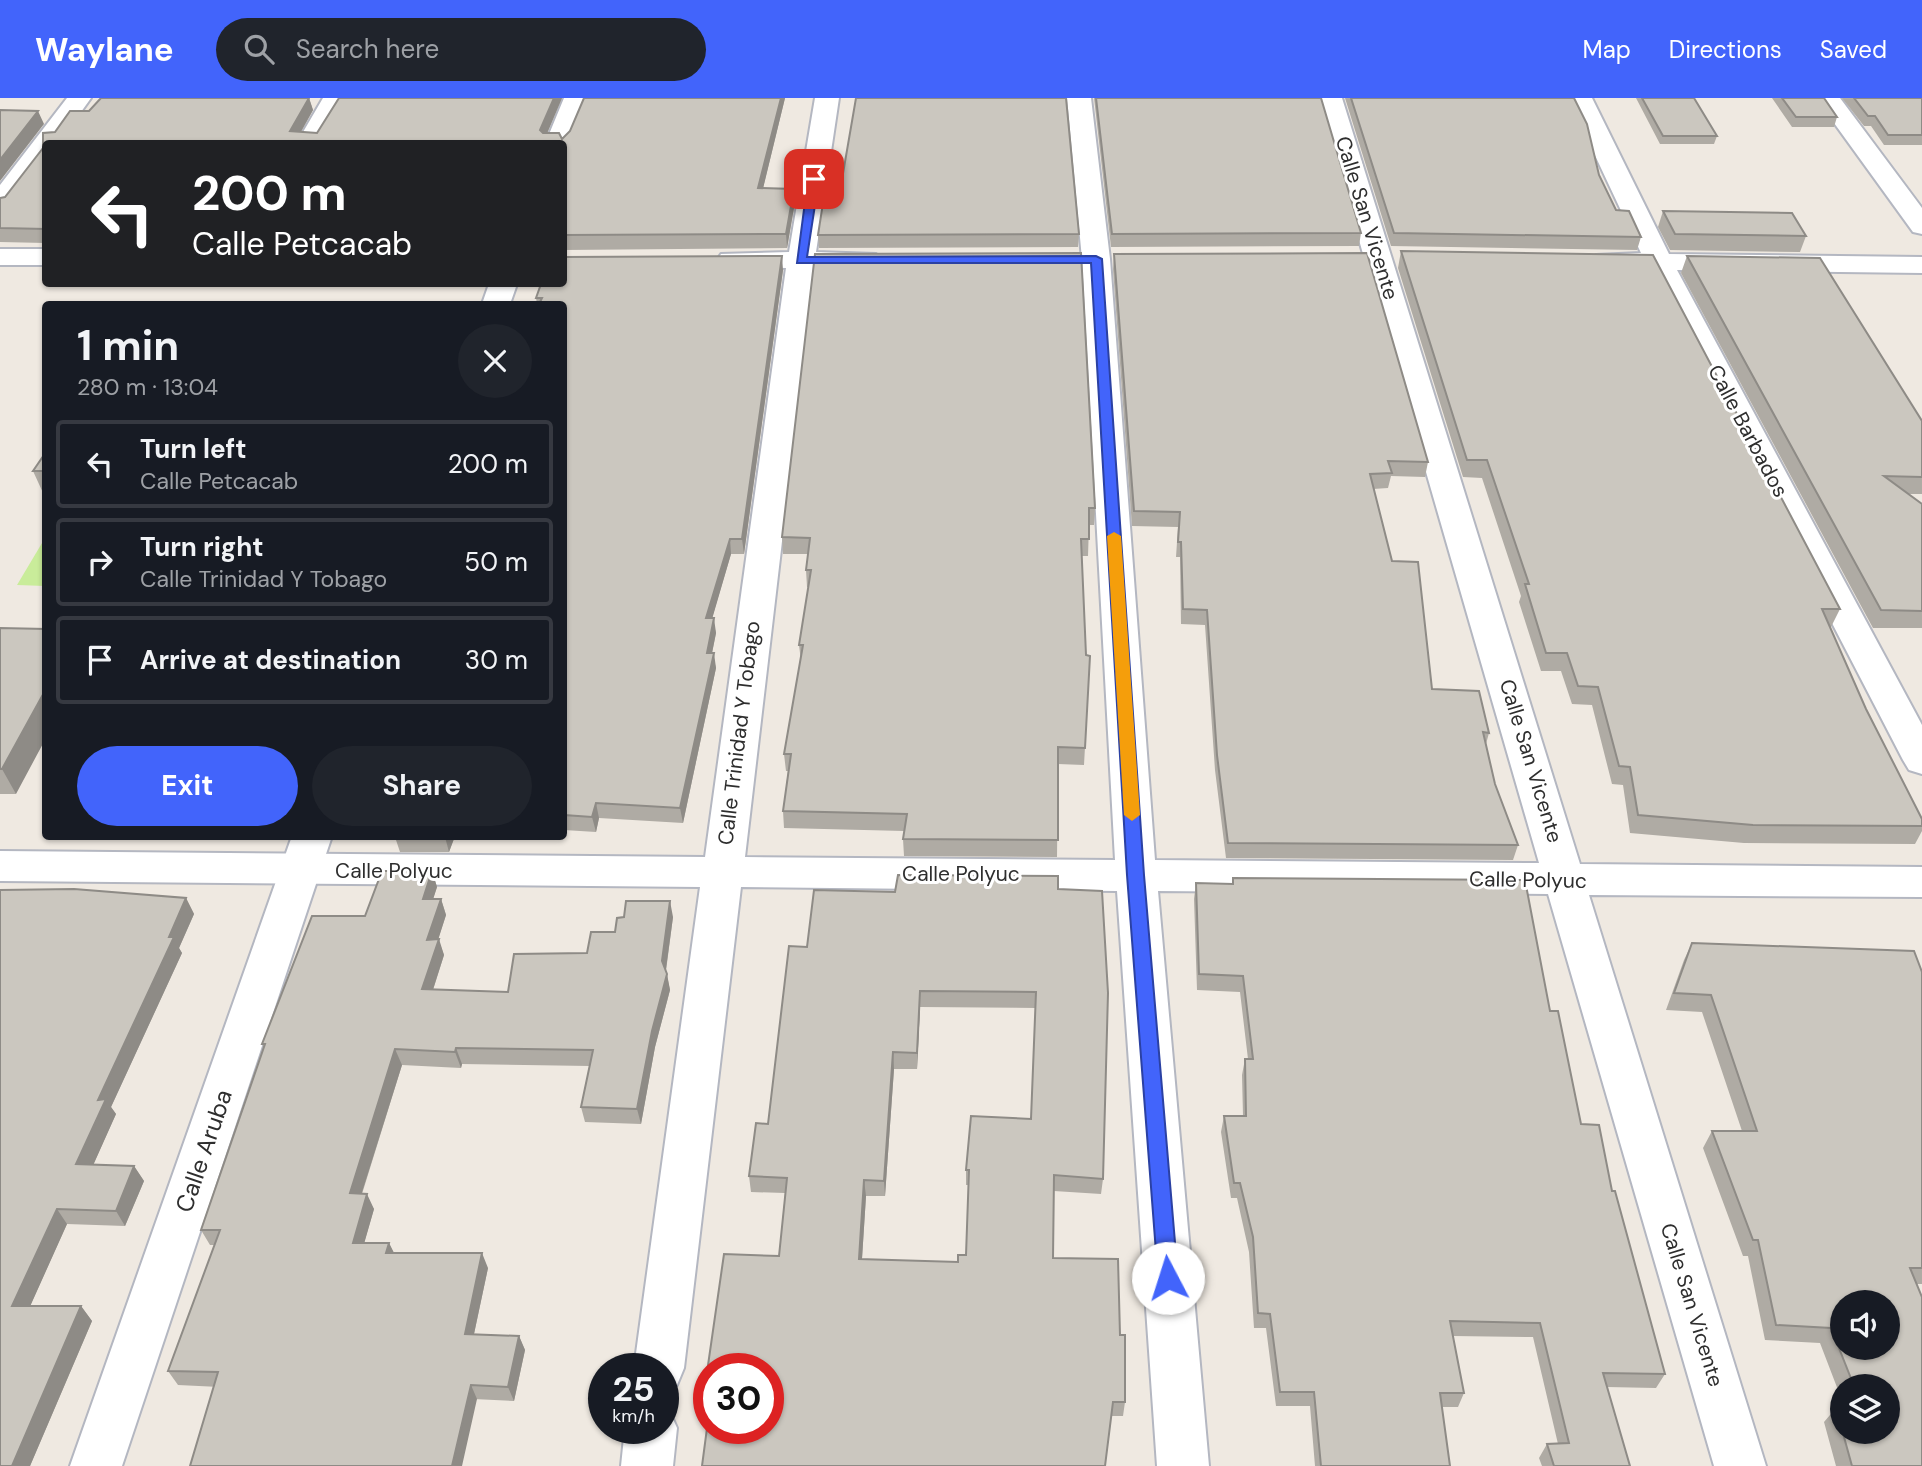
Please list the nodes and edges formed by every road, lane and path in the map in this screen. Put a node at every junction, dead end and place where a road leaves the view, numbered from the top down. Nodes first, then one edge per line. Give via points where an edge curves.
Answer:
1 (79, 98) edge
2 (335, 98) edge
3 (576, 98) edge
4 (827, 98) edge
5 (1079, 98) edge
6 (1330, 98) edge
7 (1580, 98) edge
8 (1828, 98) edge
9 (47, 140) edge
10 (310, 140) edge
11 (560, 140) edge
12 (42, 147) edge
13 (0, 203) edge
14 (1922, 226) edge
15 (0, 257) edge
16 (42, 257) edge
17 (703, 260) edge
18 (895, 260) edge
19 (801, 261) junction
20 (1576, 261) edge
21 (1659, 262) junction
22 (1922, 265) edge
23 (1922, 761) edge
24 (306, 853) edge
25 (0, 866) edge
26 (721, 873) junction
27 (1136, 875) junction
28 (1566, 880) junction
29 (1922, 882) edge
30 (661, 1353) edge
31 (649, 1444) edge
32 (96, 1466) edge
33 (647, 1466) edge
34 (1183, 1466) edge
35 (1740, 1466) edge

1 - 9 street
2 - 10 street
3 - 11 street
4 - 19 street, Calle Trinidad Y Tobago
5 - 27 street via 1096,259
6 - 28 street, Calle San Vicente
7 - 21 street, Calle Barbados
8 - 14 street
12 - 13 street
15 - 16 street
17 - 19 street
18 - 19 street
19 - 26 street, Calle Trinidad Y Tobago
20 - 21 street
21 - 22 street
21 - 23 street, Calle Barbados
24 - 25 street, Calle Polyuc
24 - 26 street, Calle Polyuc
24 - 32 street, Calle Aruba
26 - 27 street, Calle Polyuc
26 - 30 street, Calle Trinidad Y Tobago
27 - 28 street, Calle Polyuc
27 - 34 street
28 - 29 street, Calle Polyuc
28 - 35 street, Calle San Vicente
31 - 33 street

